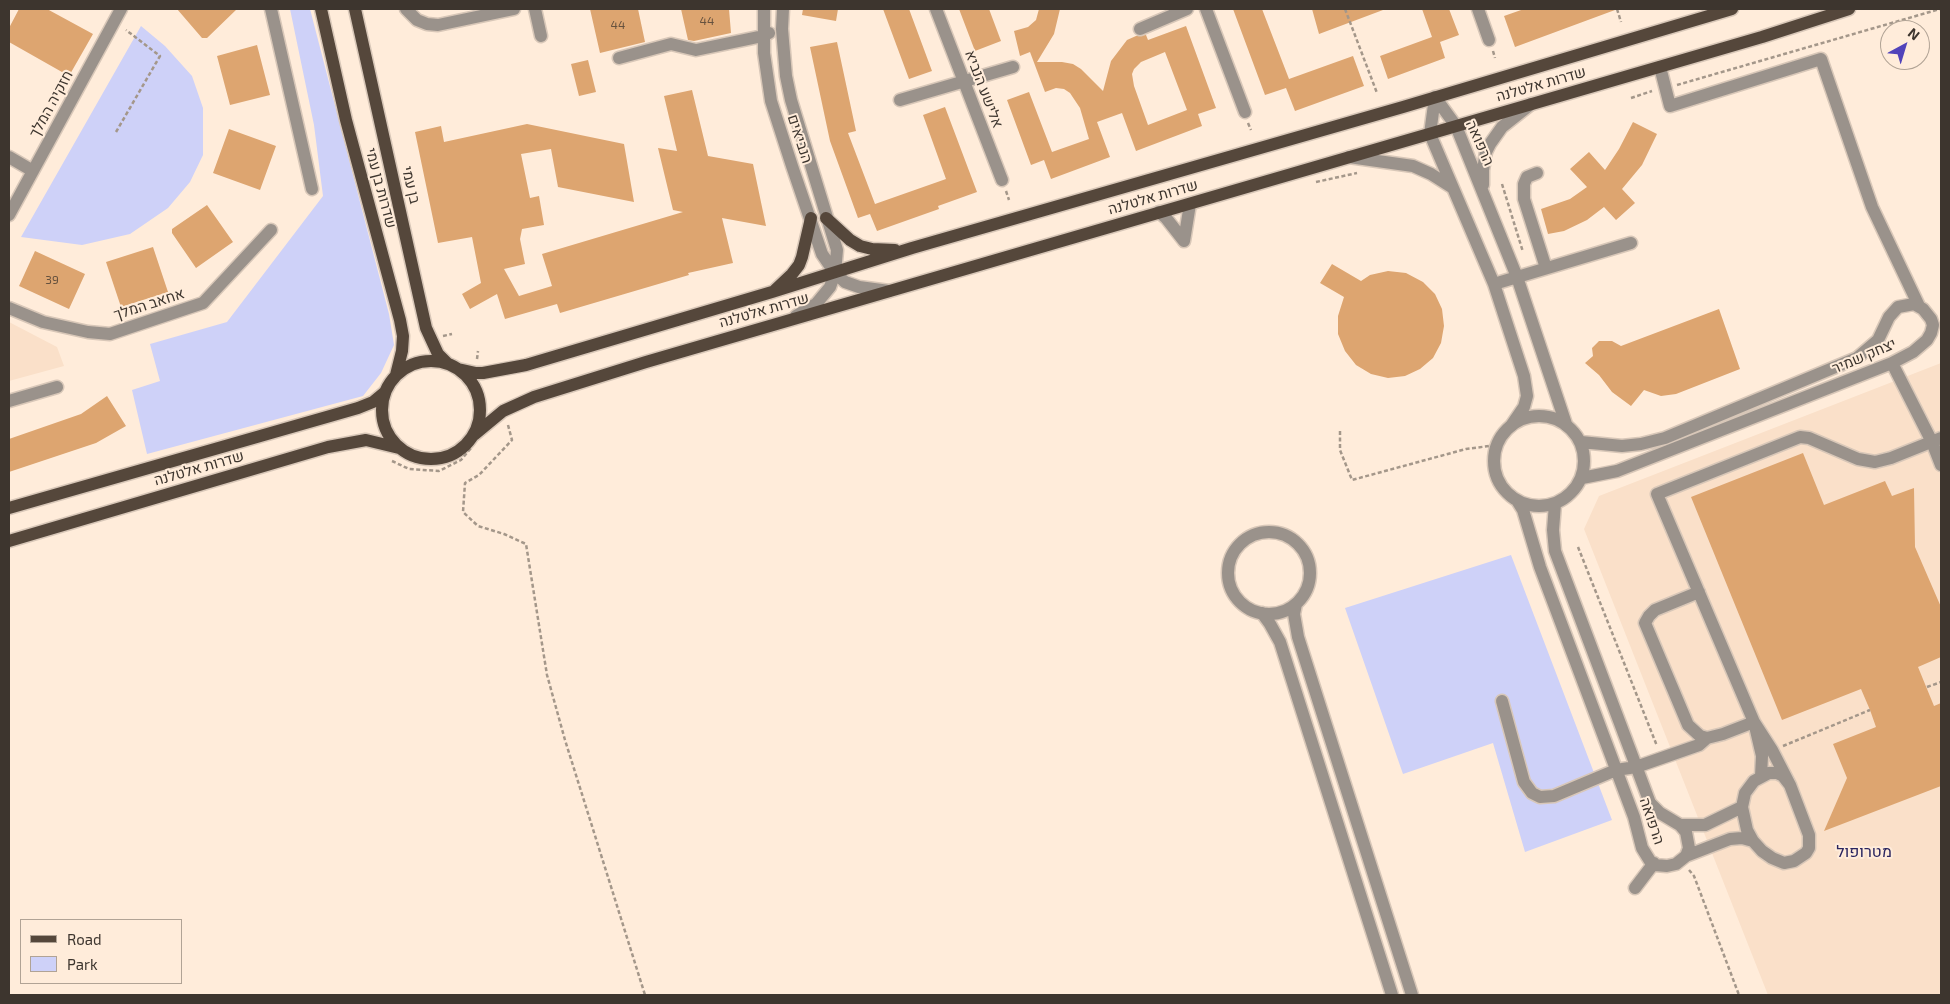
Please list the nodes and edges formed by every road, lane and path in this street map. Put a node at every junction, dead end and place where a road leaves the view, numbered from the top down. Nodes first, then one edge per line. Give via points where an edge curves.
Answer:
1 (121, 9) edge
2 (271, 9) edge
3 (321, 9) edge
4 (355, 9) edge
5 (406, 9) edge
6 (514, 9) edge
7 (535, 9) edge
8 (764, 9) edge
9 (936, 9) edge
10 (1187, 9) edge
11 (1206, 9) edge
12 (1344, 9) edge
13 (1478, 9) edge
14 (1617, 9) edge
15 (1732, 9) edge
16 (1849, 9) edge
17 (1940, 9) edge
18 (783, 15) edge
19 (115, 21) junction
20 (1621, 22) dead end
21 (1140, 29) dead end
22 (541, 36) dead end
23 (763, 36) junction
24 (1489, 40) dead end
25 (619, 58) dead end
26 (1013, 67) dead end
27 (1660, 67) junction
28 (964, 82) junction
29 (1666, 88) junction
30 (1377, 93) dead end
31 (1435, 97) junction
32 (1631, 98) dead end
33 (900, 100) dead end
34 (1531, 104) junction
35 (1244, 112) dead end
36 (1456, 126) junction
37 (116, 132) dead end
38 (1430, 134) junction
39 (9, 157) edge
40 (1349, 157) junction
41 (33, 171) junction
42 (1536, 173) dead end
43 (1002, 180) dead end
44 (1502, 184) dead end
45 (1453, 188) junction
46 (312, 189) dead end
47 (1483, 192) junction
48 (1190, 204) junction
49 (10, 208) edge
50 (1159, 212) junction
51 (810, 218) junction
52 (826, 218) junction
53 (271, 230) dead end
54 (1631, 243) dead end
55 (912, 248) junction
56 (1524, 257) dead end
57 (1546, 268) junction
58 (834, 273) junction
59 (1517, 277) junction
60 (1494, 284) junction
61 (889, 291) junction
62 (772, 292) junction
63 (1919, 306) junction
64 (9, 308) edge
65 (791, 319) junction
66 (478, 351) dead end
67 (1892, 363) junction
68 (477, 365) dead end
69 (453, 366) junction
70 (396, 375) junction
71 (57, 387) dead end
72 (385, 392) junction
73 (9, 402) edge
74 (503, 411) junction
75 (1566, 424) junction
76 (1511, 426) junction
77 (1340, 432) dead end
78 (474, 435) junction
79 (1937, 440) edge
80 (1581, 442) junction
81 (1497, 445) junction
82 (399, 448) junction
83 (1941, 465) edge
84 (1582, 478) junction
85 (1518, 502) junction
86 (1555, 504) junction
87 (9, 508) edge
88 (9, 541) edge
89 (1578, 547) dead end
90 (1699, 592) junction
91 (1296, 604) junction
92 (1262, 613) junction
93 (1941, 682) edge
94 (1926, 688) dead end
95 (1502, 701) dead end
96 (1870, 710) dead end
97 (1754, 722) junction
98 (1708, 738) junction
99 (1772, 750) junction
100 (1662, 758) junction
101 (1636, 767) junction
102 (1616, 770) junction
103 (1760, 776) junction
104 (1790, 785) junction
105 (1742, 808) junction
106 (1680, 825) junction
107 (1753, 840) junction
108 (1684, 858) junction
109 (1654, 863) junction
110 (1636, 888) dead end
111 (644, 995) edge
112 (1392, 995) edge
113 (1412, 995) edge
114 (1740, 995) edge

1 - 19 street, חזקיה המלך
2 - 46 street
3 - 70 main road, שדרות בן עמי via 346,120 400,320 402,351
4 - 69 main road, בן עמי via 426,328 438,354
5 - 6 street via 417,20 438,25
7 - 22 street
8 - 23 street, הנביאים
9 - 28 street, אלישע הנביא
10 - 21 street
11 - 35 street
12 - 30 path
13 - 24 street
14 - 20 path
15 - 31 main road, שדרות אלטלנה
16 - 27 main road, שדרות אלטלנה
17 - 29 path
18 - 23 street via 776,28
18 - 52 street, הנביאים via 786,76 791,100
19 - 37 path via 160,56
19 - 41 street, חזקיה המלך
23 - 25 street via 696,50 671,44
23 - 51 street, הנביאים via 771,101
26 - 28 street
27 - 29 street
27 - 34 main road, שדרות אלטלנה
28 - 33 street
28 - 43 street, אלישע הנביא
29 - 32 path
29 - 63 street via 1670,106 1821,59 1872,207
31 - 36 street, הרפואה
31 - 38 street
31 - 55 main road, שדרות אלטלנה
34 - 36 main road, שדרות אלטלנה
34 - 47 street via 1502,127 1490,144 1483,170
36 - 38 main road, שדרות אלטלנה
36 - 47 street, הרפואה
38 - 40 main road, שדרות אלטלנה
38 - 45 street
39 - 41 street
40 - 45 street via 1413,166
40 - 48 main road, שדרות אלטלנה
41 - 49 street, חזקיה המלך
42 - 57 street via 1524,184 1524,199
44 - 56 path
45 - 60 street
47 - 59 street, הרפואה
48 - 50 main road, שדרות אלטלנה
48 - 50 street via 1184,241
50 - 61 main road, שדרות אלטלנה
51 - 58 street, הנביאים via 822,254
51 - 62 main road via 798,265
52 - 55 main road via 860,246 889,250
52 - 58 street, הנביאים via 837,250
53 - 64 street, אחאב המלך via 203,303 110,334 42,322
54 - 57 street
55 - 58 main road, שדרות אלטלנה
57 - 59 street
58 - 61 street, הנביאים via 852,286
58 - 62 main road, שדרות אלטלנה
58 - 65 street, הנביאים via 824,296
59 - 60 street
59 - 75 street, הרפואה
60 - 76 street via 1524,376 1527,396 1524,407
61 - 65 main road, שדרות אלטלנה
62 - 69 main road, שדרות אלטלנה via 526,365 476,373
63 - 67 street, יצחק שמיר via 1931,319 1931,333 1920,347
63 - 80 street, יצחק שמיר via 1898,307 1889,317 1878,340 1857,358 1665,438 1622,446
65 - 74 main road, שדרות אלטלנה via 543,394
66 - 68 path
67 - 79 street
67 - 84 street, יצחק שמיר via 1625,468
69 - 70 main road via 429,360 411,364
69 - 78 main road via 471,382 479,399 480,417
70 - 72 main road
71 - 73 street
72 - 82 main road via 383,422
72 - 87 main road, שדרות אלטלנה via 358,408
74 - 78 main road, שדרות אלטלנה
74 - 111 path via 512,440 478,475 465,483 463,512 478,526 526,544 547,675
75 - 76 street via 1538,416
75 - 80 street
76 - 81 street
77 - 81 path via 1340,450 1352,480 1466,449
78 - 82 main road via 461,449 444,458 426,459
79 - 83 street
79 - 90 street via 1874,462 1858,459 1809,438 1800,438 1657,494
80 - 84 street via 1585,466
81 - 85 street via 1494,464 1498,481
82 - 88 main road, שדרות אלטלנה via 366,440 328,447
84 - 86 street via 1567,498
85 - 86 street via 1543,507
85 - 102 street, הרפואה
86 - 101 street, הרפואה via 1553,530 1556,550
89 - 100 path
90 - 97 street
90 - 98 street via 1655,610 1645,623 1688,725 1700,736
91 - 92 street via 1280,612
91 - 92 street via 1309,581 1309,565 1304,550 1283,534 1258,532 1234,550 1228,571 1234,595 1246,607
91 - 113 street via 1294,614 1298,637
92 - 112 street via 1280,642
93 - 94 path
95 - 102 street via 1522,776 1532,793 1540,797 1554,796
96 - 99 path
97 - 98 street
97 - 99 street
97 - 103 street via 1762,756
98 - 100 street via 1699,745
99 - 104 street
100 - 101 street
101 - 102 street
101 - 106 street, הרפואה via 1650,803
102 - 109 street, הרפואה via 1642,848
103 - 104 street via 1777,773
103 - 105 street via 1748,788
104 - 107 street via 1809,834 1806,853 1784,863 1762,851
105 - 106 street via 1705,825
105 - 107 street
106 - 108 street, הרפואה via 1686,832 1689,848
107 - 108 street via 1730,839
108 - 109 street, הרפואה via 1668,866
108 - 114 path
109 - 110 street

